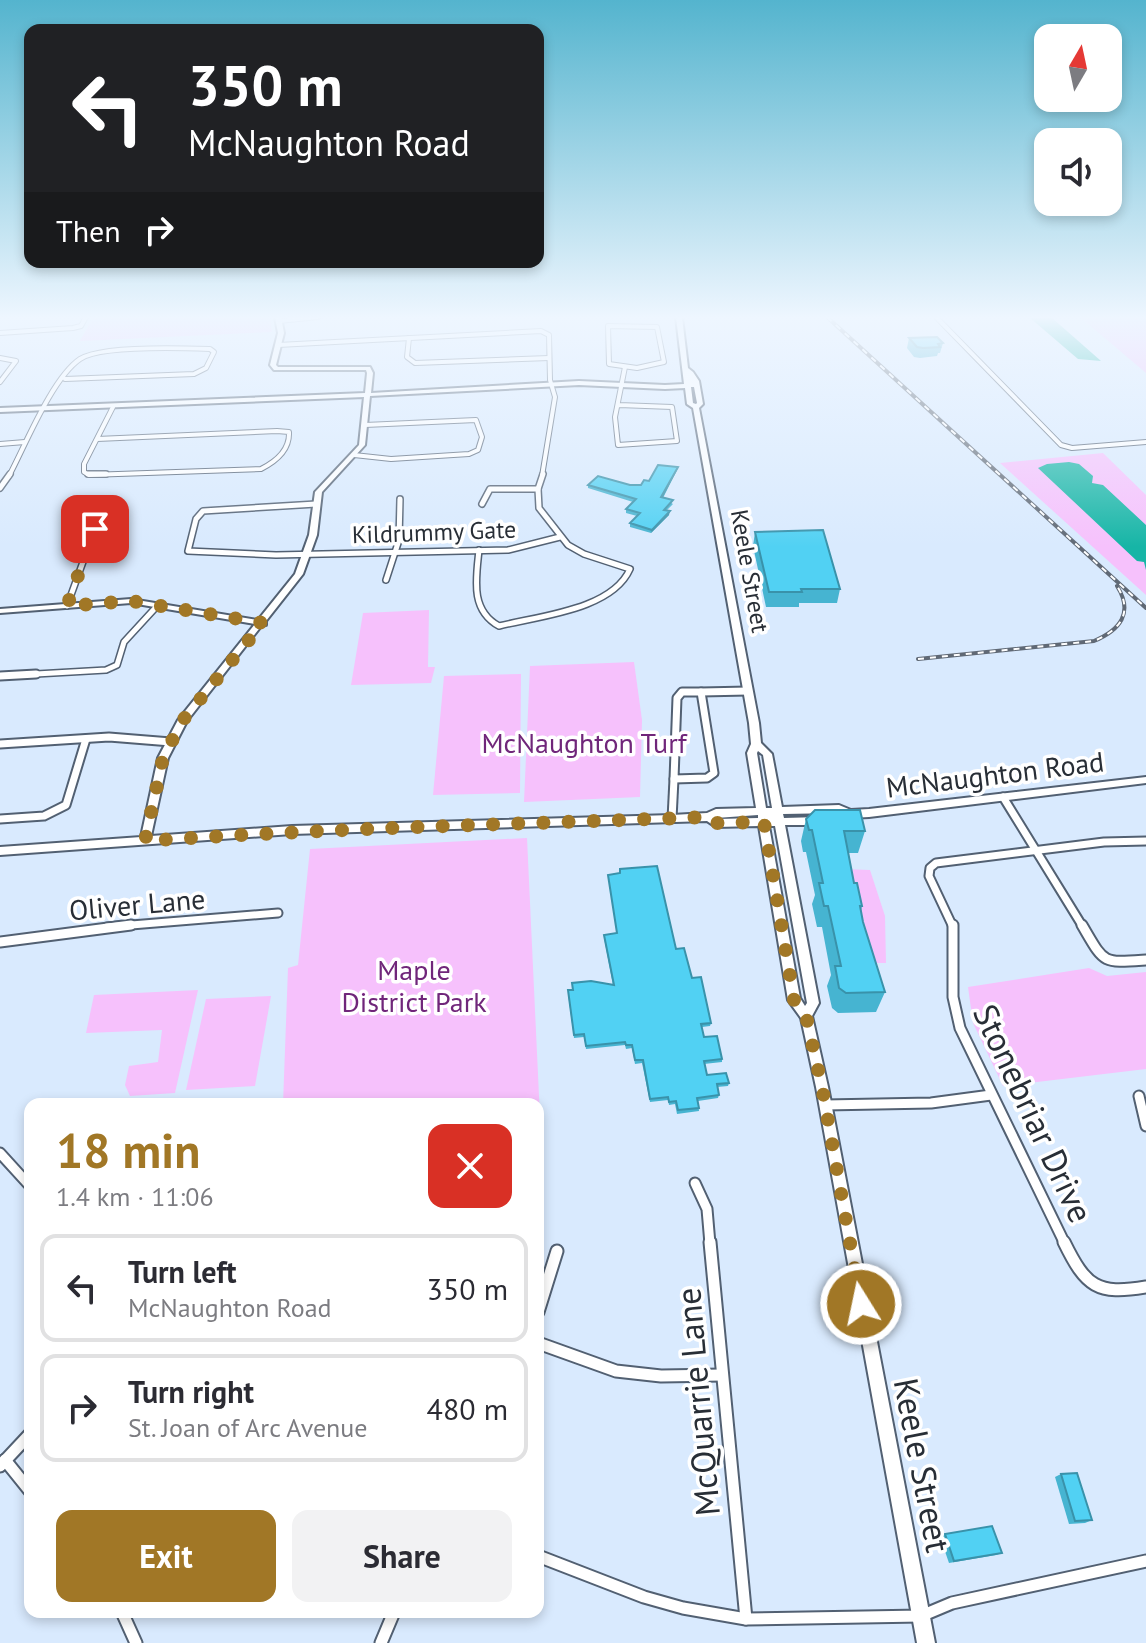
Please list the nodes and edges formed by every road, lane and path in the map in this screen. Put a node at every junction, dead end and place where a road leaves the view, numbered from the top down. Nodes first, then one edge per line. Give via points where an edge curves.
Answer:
1 (55, 394) edge
2 (391, 394) edge
3 (553, 394) edge
4 (620, 394) edge
5 (689, 394) edge
6 (698, 394) edge
7 (1011, 394) edge
8 (366, 395) junction
9 (619, 405) junction
10 (113, 407) junction
11 (696, 407) junction
12 (0, 410) edge
13 (44, 410) junction
14 (365, 425) junction
15 (97, 439) junction
16 (25, 442) junction
17 (1146, 442) edge
18 (0, 444) edge
19 (354, 455) junction
20 (0, 488) edge
21 (538, 489) junction
22 (400, 499) dead end
23 (316, 504) junction
24 (482, 504) dead end
25 (96, 526) junction
26 (560, 537) junction
27 (479, 550) junction
28 (396, 552) junction
29 (308, 555) junction
30 (386, 580) dead end
31 (158, 605) junction
32 (67, 606) junction
33 (0, 611) edge
34 (263, 623) junction
35 (0, 676) edge
36 (748, 691) junction
37 (701, 692) junction
38 (86, 739) junction
39 (171, 742) junction
40 (0, 744) edge
41 (756, 744) junction
42 (672, 779) junction
43 (1146, 780) edge
44 (1003, 797) junction
45 (780, 816) junction
46 (764, 817) junction
47 (0, 819) edge
48 (672, 819) junction
49 (145, 841) junction
50 (1146, 841) edge
51 (1035, 850) junction
52 (0, 851) edge
53 (278, 913) dead end
54 (0, 942) edge
55 (1146, 960) edge
56 (806, 1016) junction
57 (991, 1095) junction
58 (1139, 1096) dead end
59 (825, 1105) junction
60 (1146, 1126) edge
61 (0, 1153) edge
62 (24, 1179) edge
63 (695, 1183) dead end
64 (557, 1251) dead end
65 (1146, 1287) edge
66 (544, 1293) edge
67 (544, 1345) edge
68 (722, 1375) junction
69 (24, 1440) edge
70 (2, 1463) edge
71 (24, 1485) edge
72 (544, 1558) edge
73 (1146, 1561) edge
74 (921, 1616) junction
75 (125, 1618) edge
76 (391, 1618) edge
77 (746, 1619) junction
78 (136, 1643) edge
79 (381, 1643) edge
80 (926, 1643) edge

1 - 13 street
2 - 8 street
3 - 21 street
4 - 9 street
5 - 11 street, Keele Street
6 - 11 street, Keele Street
7 - 17 street via 1061,445
8 - 10 street
8 - 14 street
9 - 9 street via 618,445 677,441 672,407
10 - 13 street
10 - 15 street
11 - 36 street, Keele Street
12 - 13 street
13 - 16 street
14 - 19 street via 362,445
14 - 19 street via 469,420 478,422 482,437 478,450 469,454 391,459
15 - 15 street via 83,467 89,475 261,469 277,458 291,436 277,431
16 - 18 street
16 - 20 street
19 - 23 street via 323,486
21 - 24 street via 490,489
21 - 26 street via 539,508
22 - 28 street
23 - 29 street
23 - 29 street, Kildrummy Gate via 209,509 196,519 188,548
25 - 25 street via 114,519 116,514 82,518
25 - 32 street
26 - 27 street, Kildrummy Gate via 522,548
26 - 27 street via 584,554 630,569 627,580 600,600 499,626 476,602
27 - 28 street, Kildrummy Gate
28 - 29 street, Kildrummy Gate
28 - 30 street
29 - 34 street
31 - 32 street via 131,601
31 - 34 street
31 - 35 street via 124,642 117,665 106,670
32 - 33 street
34 - 39 street
36 - 37 street
36 - 41 street, Keele Street
37 - 42 street via 682,692 677,698
37 - 42 street via 714,773
38 - 39 street
38 - 40 street
38 - 47 street via 62,810
39 - 49 street
41 - 45 street, Keele Street via 767,754
41 - 46 street, Keele Street via 752,753
42 - 48 street
43 - 44 street, McNaughton Road
44 - 45 street, McNaughton Road via 850,814 847,820
44 - 51 street
45 - 46 street, McNaughton Road
45 - 56 street, Keele Street via 813,1003
46 - 48 street, McNaughton Road via 716,823 709,817
46 - 56 street, Keele Street via 794,1000
48 - 49 street, McNaughton Road via 292,830
49 - 52 street, McNaughton Road
50 - 51 street
51 - 55 street via 1101,957 1110,962
51 - 57 street, Stonebriar Drive via 930,868 953,926 953,997 960,1028
53 - 54 street, Oliver Lane
56 - 59 street, Keele Street
57 - 59 street via 931,1103
57 - 65 street, Stonebriar Drive via 1078,1270 1106,1291 1120,1294
58 - 60 street
59 - 74 street, Keele Street
61 - 62 street
63 - 68 street, McQuarrie Lane via 707,1209
64 - 66 street
67 - 68 street via 616,1371
68 - 77 street, McQuarrie Lane
69 - 70 street
70 - 71 street
72 - 77 street via 644,1597
73 - 74 street via 952,1603
74 - 77 street
74 - 80 street, Keele Street
75 - 78 street
76 - 79 street

